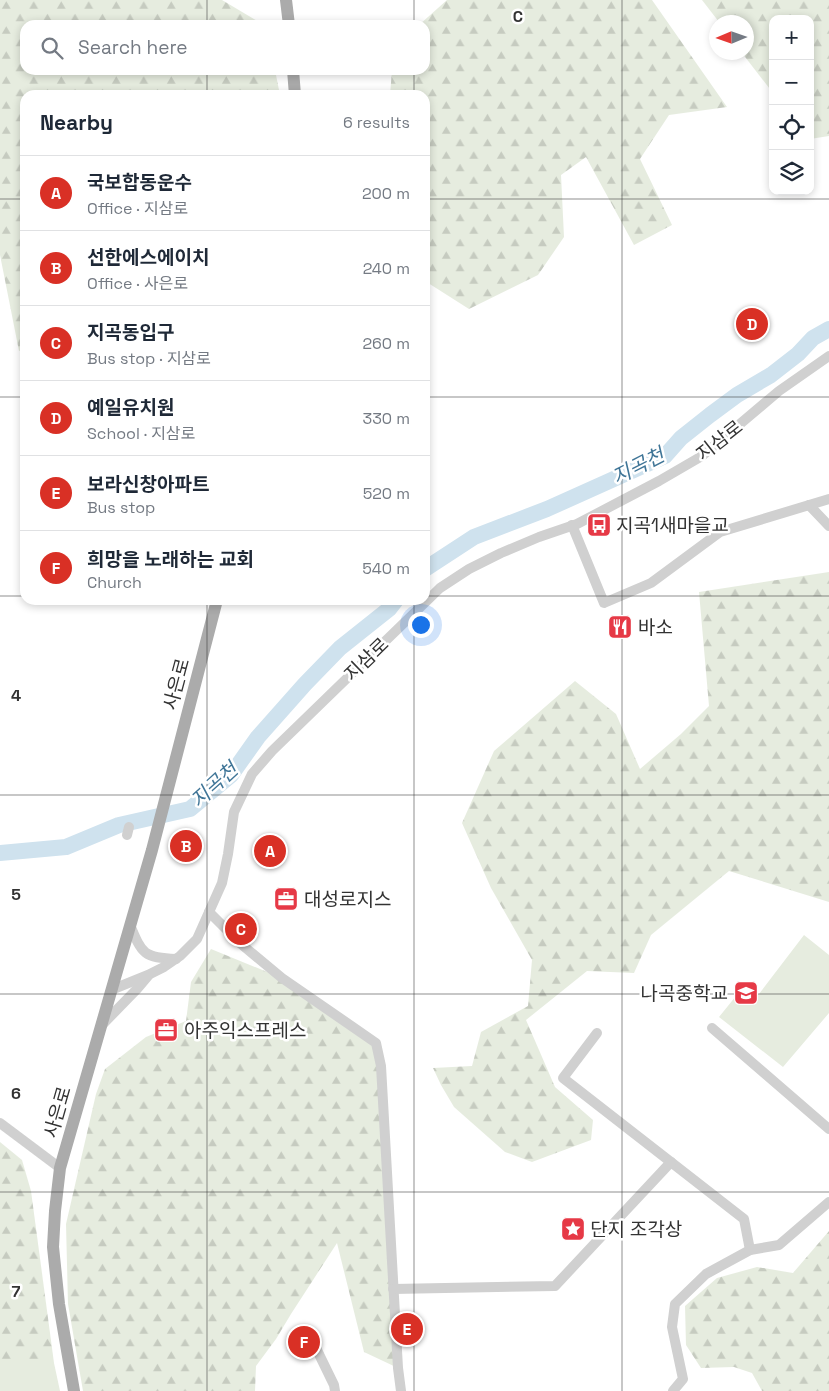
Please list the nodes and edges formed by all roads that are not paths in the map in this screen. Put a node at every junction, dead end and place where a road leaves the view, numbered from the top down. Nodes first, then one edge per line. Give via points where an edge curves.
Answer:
1 (286, 0) edge
2 (288, 20) edge
3 (293, 75) edge
4 (295, 90) edge
5 (829, 356) edge
6 (829, 499) edge
7 (809, 505) junction
8 (572, 525) junction
9 (829, 526) edge
10 (430, 598) edge
11 (216, 605) edge
12 (422, 605) edge
13 (209, 912) junction
14 (130, 925) junction
15 (176, 959) junction
16 (148, 975) junction
17 (111, 990) junction
18 (101, 1026) junction
19 (712, 1028) dead end
20 (597, 1033) dead end
21 (0, 1123) edge
22 (829, 1129) edge
23 (671, 1162) junction
24 (60, 1168) junction
25 (829, 1202) edge
26 (750, 1250) junction
27 (393, 1289) junction
28 (316, 1348) dead end
29 (74, 1391) edge
30 (335, 1391) edge
31 (401, 1391) edge
32 (673, 1391) edge

1 - 2 main road
3 - 4 main road
5 - 8 street, 지삼로 via 779,391 702,456
6 - 7 street
7 - 8 street via 720,532 651,583 604,602
7 - 9 street
8 - 10 street, 지삼로 via 469,569
11 - 14 main road, 사은로
12 - 13 street, 지삼로 via 252,774 234,812 222,883
13 - 15 street, 지삼로 via 197,939
13 - 27 street via 282,978 376,1043 381,1066
14 - 15 street via 143,951 158,958
14 - 17 main road, 사은로
15 - 16 street, 지삼로
16 - 17 street, 지삼로
16 - 18 street
17 - 18 main road, 사은로
18 - 24 main road, 사은로
19 - 22 street
20 - 23 street via 563,1078
21 - 24 street
23 - 26 street via 744,1218
23 - 27 street via 555,1286
24 - 29 main road, 사은로 via 53,1248 58,1304
25 - 26 street via 779,1245
26 - 32 street via 706,1274 675,1304 672,1327 683,1380
27 - 31 street
28 - 30 street

